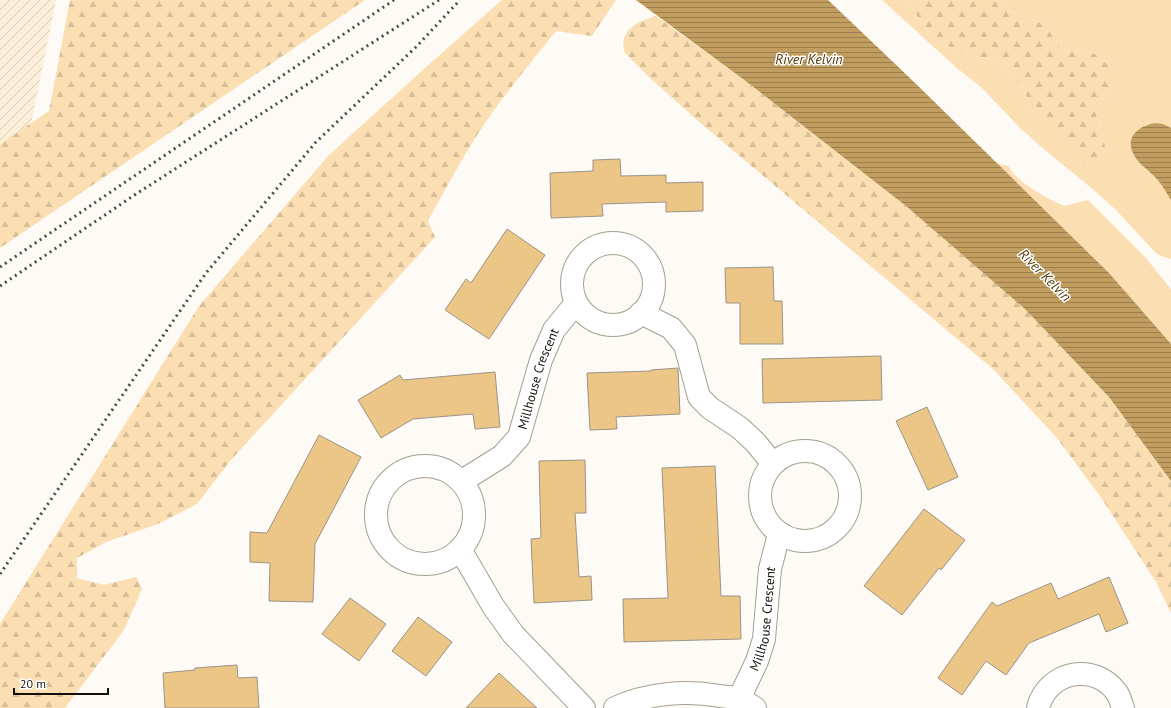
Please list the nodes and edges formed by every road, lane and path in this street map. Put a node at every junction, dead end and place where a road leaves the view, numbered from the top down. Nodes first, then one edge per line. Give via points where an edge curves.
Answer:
1 (576, 304) junction
2 (641, 313) junction
3 (772, 463) junction
4 (462, 481) junction
5 (779, 534) junction
6 (460, 549) junction
7 (747, 704) edge
8 (584, 708) edge
9 (615, 708) edge
10 (1038, 708) edge
11 (1123, 708) edge

1 - 2 street via 589,317 606,324 625,323
1 - 2 street via 572,274 579,260 589,250 603,244 618,243 632,247 644,257 651,270 654,285 650,300
1 - 4 street, Millhouse Crescent via 554,330 541,360 519,437 502,456
2 - 3 street via 671,328 685,345 700,397 710,408 740,428
3 - 5 street via 761,480 759,500 765,520
3 - 5 street via 788,453 806,450 824,454 839,466 849,482 850,501 844,519 832,533 809,541 796,541
4 - 6 street via 471,498 474,516 470,534
4 - 6 street via 444,469 423,465 403,470 386,484 377,503 376,524 385,544 401,558 421,564 442,561
5 - 7 street, Millhouse Crescent via 770,569 764,639
6 - 8 street via 493,606 513,634
7 - 9 street via 711,695 684,693 653,696
10 - 11 street via 1049,686 1066,675 1086,673 1104,680 1118,694

